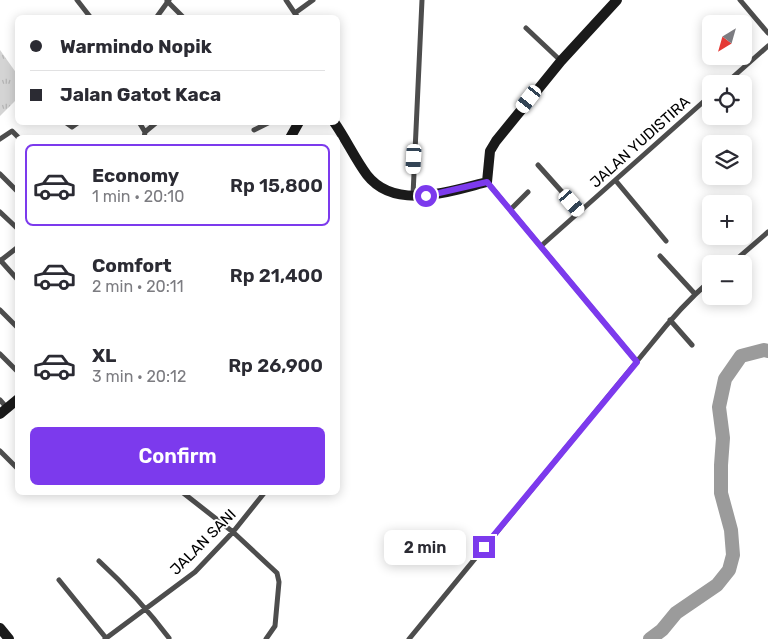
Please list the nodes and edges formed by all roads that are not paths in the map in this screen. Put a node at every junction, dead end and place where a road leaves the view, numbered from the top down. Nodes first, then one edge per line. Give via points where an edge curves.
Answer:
1 (77, 0) edge
2 (286, 0) edge
3 (313, 0) edge
4 (422, 0) edge
5 (617, 0) edge
6 (740, 0) edge
7 (168, 1) edge
8 (89, 15) edge
9 (158, 15) edge
10 (181, 15) edge
11 (297, 15) edge
12 (526, 28) dead end
13 (768, 33) edge
14 (768, 46) edge
15 (561, 61) junction
16 (735, 75) edge
17 (702, 103) edge
18 (154, 125) edge
19 (264, 125) edge
20 (336, 125) edge
21 (254, 130) dead end
22 (144, 134) edge
23 (16, 135) edge
24 (0, 139) edge
25 (538, 165) dead end
26 (0, 174) edge
27 (616, 181) junction
28 (487, 182) junction
29 (15, 189) edge
30 (528, 192) dead end
31 (413, 195) junction
32 (511, 209) junction
33 (0, 212) edge
34 (580, 212) junction
35 (15, 226) edge
36 (768, 232) edge
37 (666, 241) dead end
38 (541, 246) junction
39 (15, 249) edge
40 (741, 255) edge
41 (660, 256) dead end
42 (0, 261) edge
43 (15, 277) edge
44 (702, 288) edge
45 (695, 294) junction
46 (0, 310) edge
47 (670, 320) junction
48 (15, 325) edge
49 (692, 345) dead end
50 (0, 354) edge
51 (637, 362) junction
52 (15, 369) edge
53 (0, 400) edge
54 (12, 405) edge
55 (0, 451) edge
56 (15, 466) edge
57 (186, 495) edge
58 (264, 495) edge
59 (233, 532) junction
60 (99, 561) dead end
61 (59, 580) dead end
62 (147, 609) junction
63 (0, 628) edge
64 (106, 638) edge
65 (169, 638) edge
66 (9, 639) edge
67 (266, 639) edge
68 (409, 639) edge

1 - 8 street
2 - 11 street
3 - 11 street
4 - 31 street
5 - 15 street
6 - 13 street
7 - 9 street
7 - 10 street
12 - 15 street
14 - 16 street
15 - 28 street via 490,150
17 - 27 street, JALAN YUDISTIRA
18 - 22 street
19 - 21 street
20 - 31 street via 368,176 380,188 394,194
23 - 24 street via 12,131
25 - 34 street
26 - 29 street
27 - 34 street, JALAN YUDISTIRA
27 - 37 street
28 - 31 street via 426,196
28 - 32 street
30 - 32 street
32 - 38 street
33 - 35 street
34 - 38 street, JALAN YUDISTIRA
36 - 40 street
38 - 51 street
39 - 42 street
41 - 45 street
42 - 43 street
44 - 45 street
45 - 47 street
46 - 48 street
47 - 49 street
47 - 51 street
50 - 52 street
51 - 68 street
53 - 54 street
55 - 56 street
57 - 59 street
58 - 59 street, JALAN SANI
59 - 62 street, JALAN SANI via 195,572
59 - 67 street via 273,568 278,577 275,626
60 - 62 street
61 - 64 street
62 - 64 street, JALAN SANI
62 - 65 street
63 - 66 street

